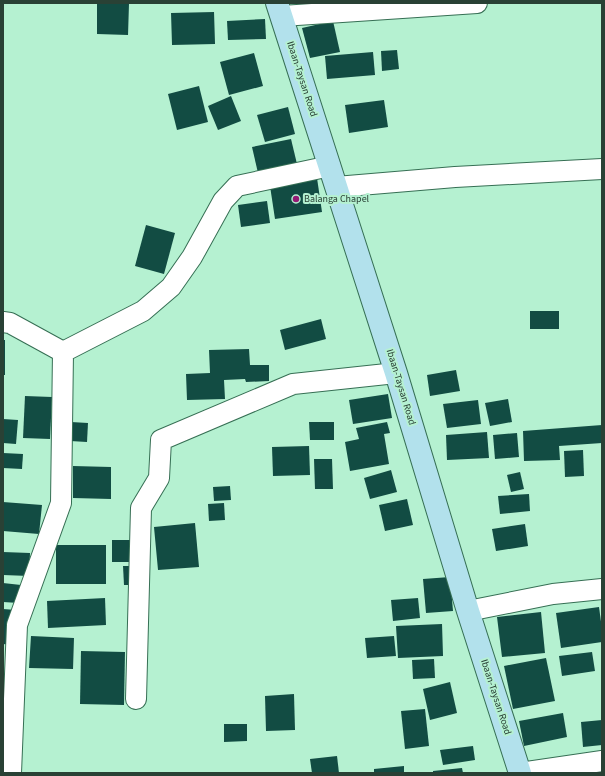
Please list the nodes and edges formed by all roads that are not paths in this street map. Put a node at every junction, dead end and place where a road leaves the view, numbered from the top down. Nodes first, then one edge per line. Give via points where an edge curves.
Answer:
1 (477, 3) edge
2 (448, 4) edge
3 (279, 9) edge
4 (330, 166) junction
5 (602, 169) edge
6 (336, 187) junction
7 (3, 322) edge
8 (63, 352) junction
9 (396, 373) junction
10 (602, 589) edge
11 (468, 611) junction
12 (136, 699) dead end
13 (602, 761) edge
14 (12, 773) edge
15 (520, 773) edge

1 - 2 street
2 - 3 street
3 - 4 main road, Ibaan-Taysan Road
4 - 6 main road, Ibaan-Taysan Road
4 - 8 street via 237,186 223,201 192,257 171,287 143,311
5 - 6 street
6 - 9 main road, Ibaan-Taysan Road
7 - 8 street via 10,323
8 - 14 street via 60,503 18,625
9 - 11 main road, Ibaan-Taysan Road
9 - 12 street via 293,384 161,440 159,478 141,508
10 - 11 street via 553,594
11 - 15 main road, Ibaan-Taysan Road
13 - 15 street

